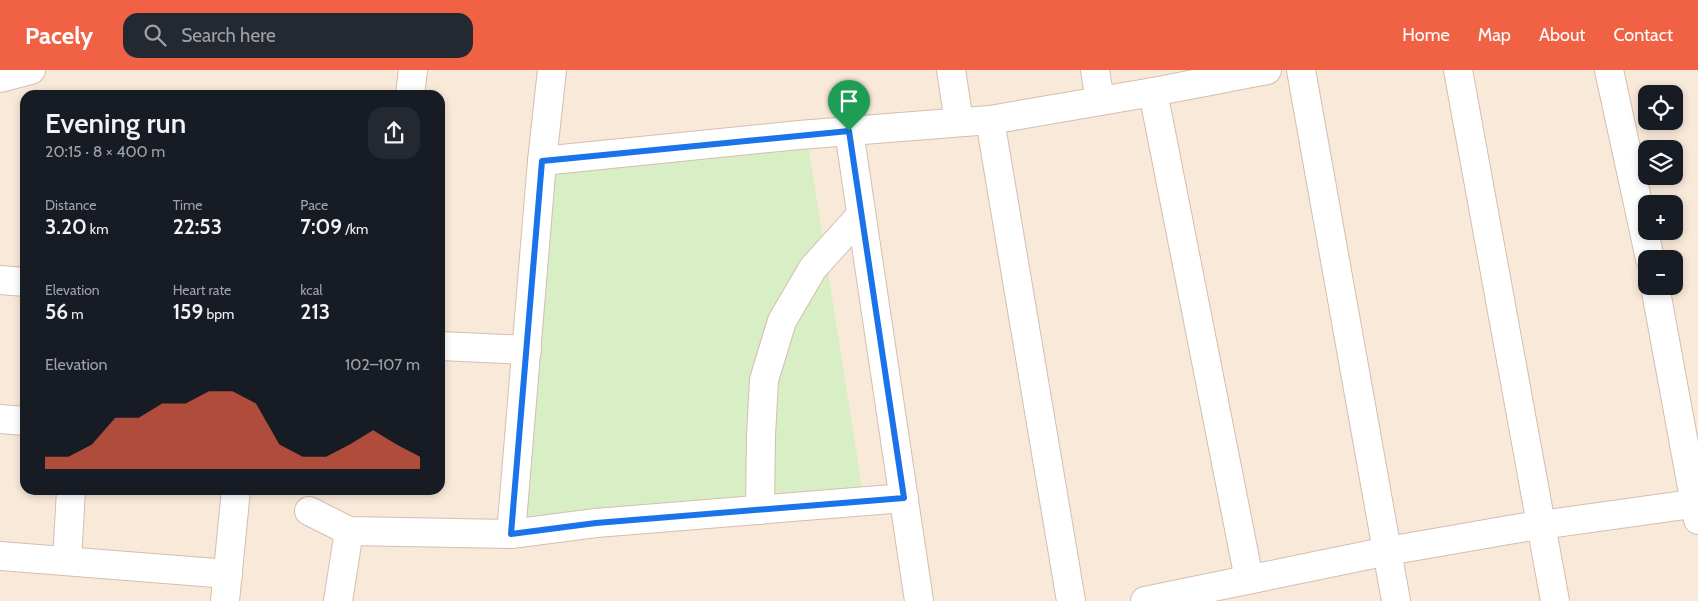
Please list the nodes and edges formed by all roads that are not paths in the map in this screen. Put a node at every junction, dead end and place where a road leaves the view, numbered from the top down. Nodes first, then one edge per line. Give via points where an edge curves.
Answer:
1 (31, 70) edge
2 (412, 70) edge
3 (552, 70) edge
4 (951, 70) edge
5 (1095, 70) edge
6 (1267, 70) edge
7 (1301, 70) edge
8 (1458, 70) edge
9 (1608, 70) edge
10 (0, 78) edge
11 (1158, 84) edge
12 (410, 90) edge
13 (1100, 101) junction
14 (990, 120) junction
15 (959, 122) junction
16 (849, 131) junction
17 (542, 161) junction
18 (861, 215) junction
19 (1648, 250) edge
20 (0, 280) edge
21 (20, 282) edge
22 (1657, 295) edge
23 (445, 346) edge
24 (526, 350) junction
25 (0, 419) edge
26 (20, 421) edge
27 (72, 495) edge
28 (236, 495) edge
29 (904, 498) junction
30 (1697, 509) edge
31 (760, 510) junction
32 (309, 511) dead end
33 (1541, 525) junction
34 (349, 531) junction
35 (511, 534) junction
36 (1388, 551) junction
37 (0, 556) edge
38 (67, 561) junction
39 (228, 574) junction
40 (1241, 587) edge
41 (225, 601) edge
42 (338, 601) edge
43 (919, 601) edge
44 (1071, 601) edge
45 (1145, 601) edge
46 (1396, 601) edge
47 (1555, 601) edge

1 - 10 street
2 - 12 street
3 - 17 street
4 - 15 street
5 - 13 street
6 - 11 street
7 - 36 street
8 - 33 street
9 - 19 street
11 - 13 street
11 - 40 street
13 - 14 street
14 - 15 street
14 - 44 street
15 - 16 street
16 - 17 street
16 - 18 street
17 - 24 street
18 - 29 street
18 - 31 street via 813,268 782,321 764,380
20 - 21 street
22 - 30 street
23 - 24 street
24 - 35 street
25 - 26 street
27 - 38 street
28 - 39 street
29 - 31 street
29 - 43 street
30 - 33 street
31 - 35 street via 596,523
32 - 34 street
33 - 36 street
33 - 47 street
34 - 35 street
34 - 42 street
36 - 40 street
36 - 46 street
37 - 38 street
38 - 39 street
39 - 41 street
40 - 45 street

